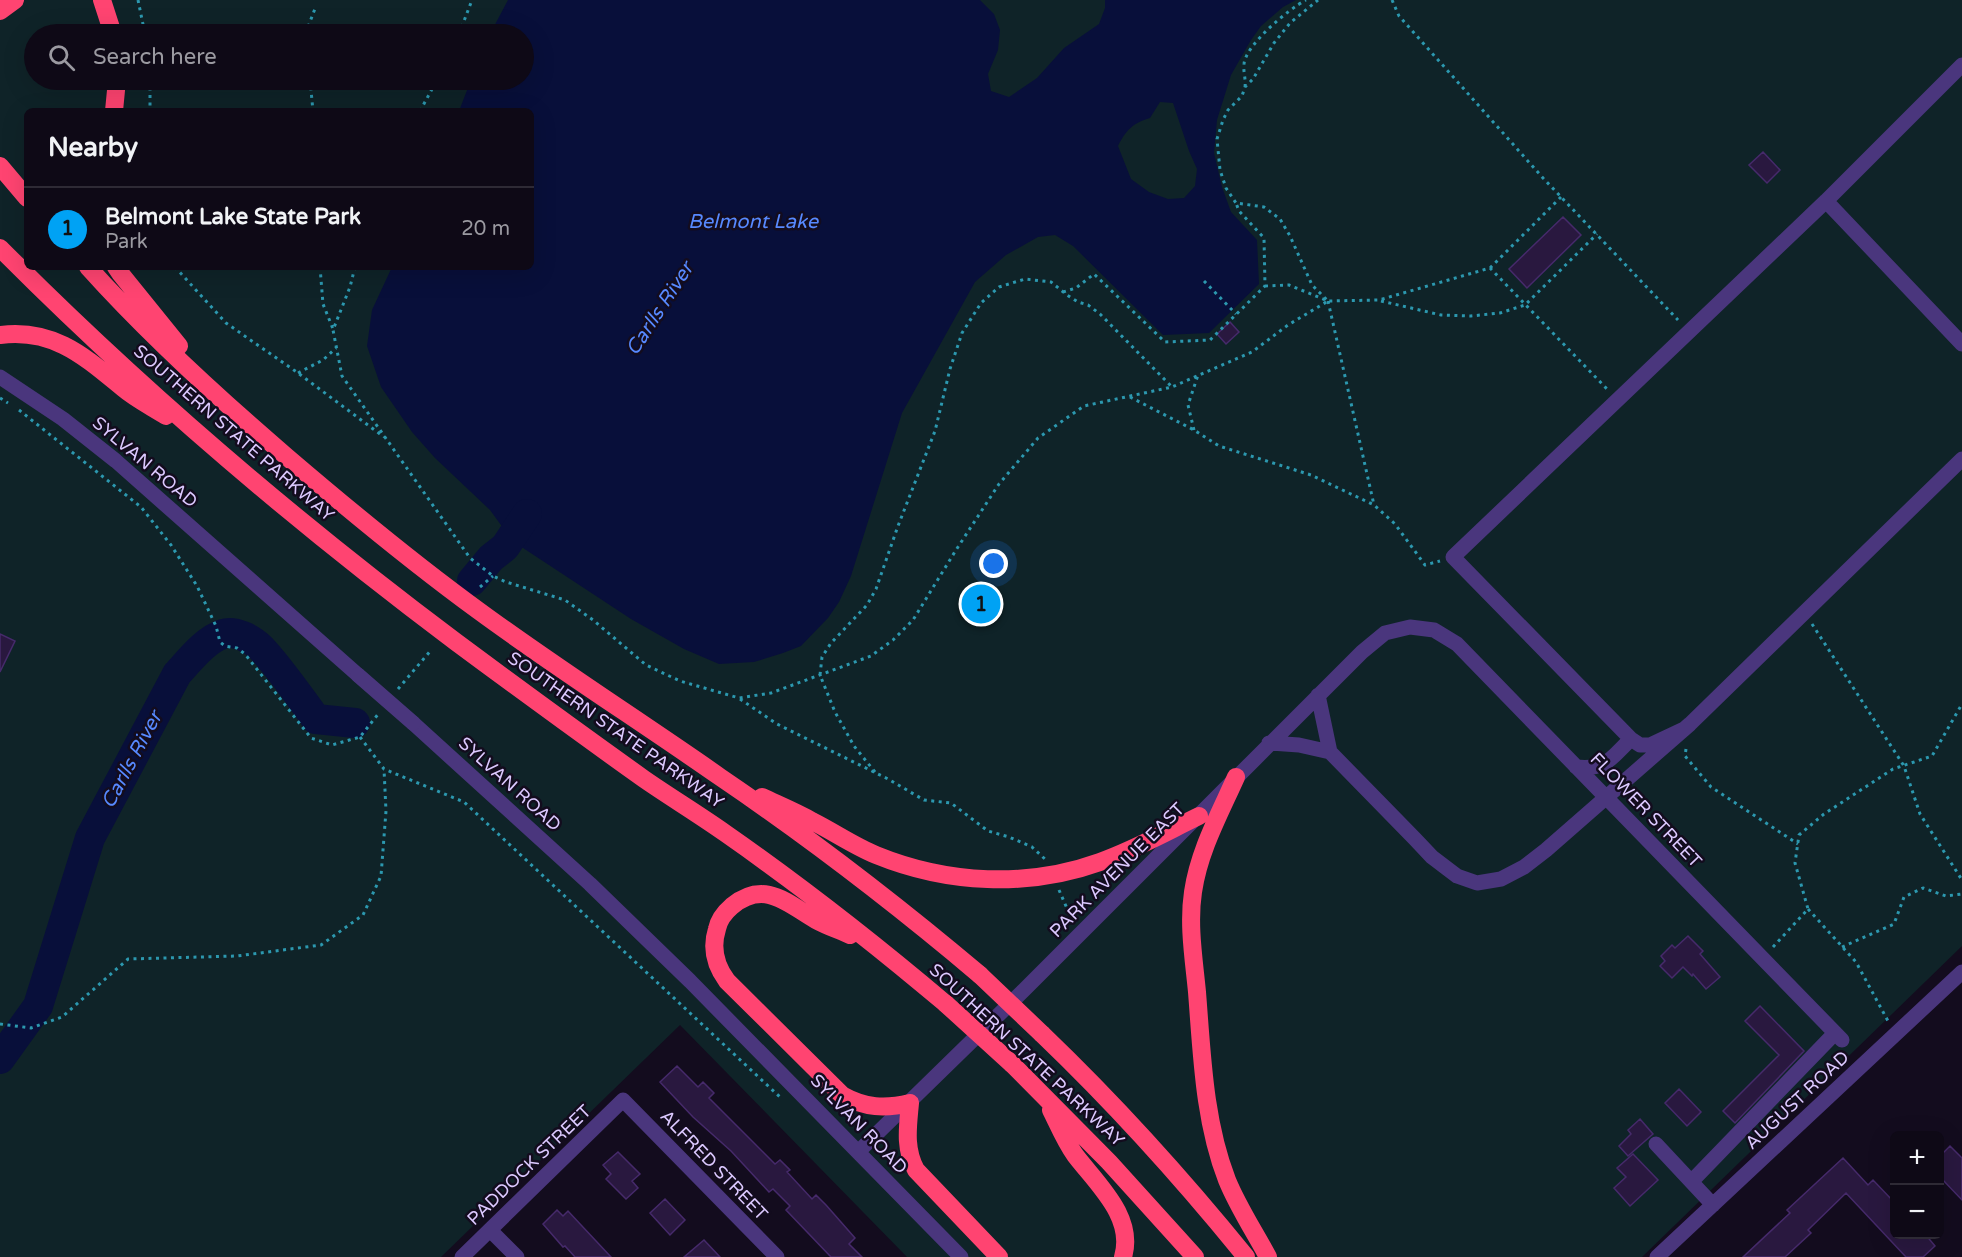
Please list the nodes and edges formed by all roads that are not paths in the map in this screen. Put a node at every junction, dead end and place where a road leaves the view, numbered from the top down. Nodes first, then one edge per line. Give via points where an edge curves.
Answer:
1 (15, 0) edge
2 (102, 0) edge
3 (0, 11) edge
4 (110, 24) edge
5 (1962, 65) edge
6 (116, 90) edge
7 (114, 108) edge
8 (0, 166) edge
9 (24, 194) edge
10 (1826, 201) junction
11 (0, 248) edge
12 (91, 270) edge
13 (118, 270) edge
14 (0, 335) edge
15 (1962, 344) edge
16 (0, 377) edge
17 (225, 404) junction
18 (210, 444) junction
19 (1962, 459) edge
20 (1410, 627) joint
21 (1317, 695) junction
22 (1687, 726) junction
23 (1631, 739) junction
24 (1269, 743) junction
25 (1330, 752) junction
26 (1576, 766) junction
27 (721, 777) junction
28 (1236, 777) junction
29 (1606, 797) junction
30 (1199, 816) junction
31 (879, 948) junction
32 (1962, 972) edge
33 (1041, 1092) junction
34 (623, 1100) joint
35 (910, 1102) junction
36 (1656, 1144) dead end
37 (858, 1152) junction
38 (1692, 1181) junction
39 (1713, 1205) junction
40 (490, 1230) junction
41 (462, 1257) edge
42 (517, 1257) edge
43 (777, 1257) edge
44 (961, 1257) edge
45 (999, 1257) edge
46 (1123, 1257) edge
47 (1195, 1257) edge
48 (1246, 1257) edge
49 (1268, 1257) edge
50 (1658, 1257) edge

1 - 3 highway
2 - 4 highway
5 - 10 street
6 - 7 highway
8 - 9 highway
10 - 15 street
10 - 23 street via 1453,556
11 - 18 highway, SOUTHERN STATE PARKWAY
12 - 17 highway, SOUTHERN STATE PARKWAY
13 - 17 highway
14 - 18 highway via 37,336 68,347 97,365 125,390
16 - 37 street, SYLVAN ROAD, bridge via 116,461 413,723 590,884
17 - 27 highway, SOUTHERN STATE PARKWAY via 440,582
18 - 31 highway, SOUTHERN STATE PARKWAY via 457,642
19 - 22 street
20 - 21 street, PARK AVENUE EAST via 1385,633
20 - 26 street, FLOWER STREET via 1434,630 1456,644
21 - 24 street, PARK AVENUE EAST
21 - 25 street
22 - 23 street via 1650,745 1640,745
22 - 29 street
23 - 26 street via 1604,765
24 - 25 street
24 - 28 street, PARK AVENUE EAST
25 - 29 street via 1432,857 1457,876 1477,883 1501,879 1524,867
26 - 29 street, FLOWER STREET
27 - 30 highway via 876,855 965,878 1020,879 1076,870 1117,856
27 - 48 highway, SOUTHERN STATE PARKWAY, bridge via 841,864 980,975 1119,1110
28 - 30 street, PARK AVENUE EAST
28 - 49 highway via 1200,861 1193,892 1192,936 1212,1130 1227,1179
29 - 38 street, FLOWER STREET via 1838,1037
30 - 35 street, PARK AVENUE EAST
31 - 33 highway, SOUTHERN STATE PARKWAY, bridge
31 - 35 highway via 816,920 783,899 765,895 750,896 728,910 718,924 714,944 717,964 727,981 842,1095 875,1107
32 - 39 street, AUGUST ROAD
33 - 46 highway via 1074,1153 1122,1221
33 - 47 highway, SOUTHERN STATE PARKWAY
34 - 40 street, PADDOCK STREET
34 - 43 street, ALFRED STREET
35 - 37 street, PARK AVENUE EAST
35 - 45 highway via 907,1139 916,1170
36 - 38 street
37 - 44 street, SYLVAN ROAD
38 - 39 street
39 - 50 street, AUGUST ROAD
40 - 41 street, PADDOCK STREET
40 - 42 street

